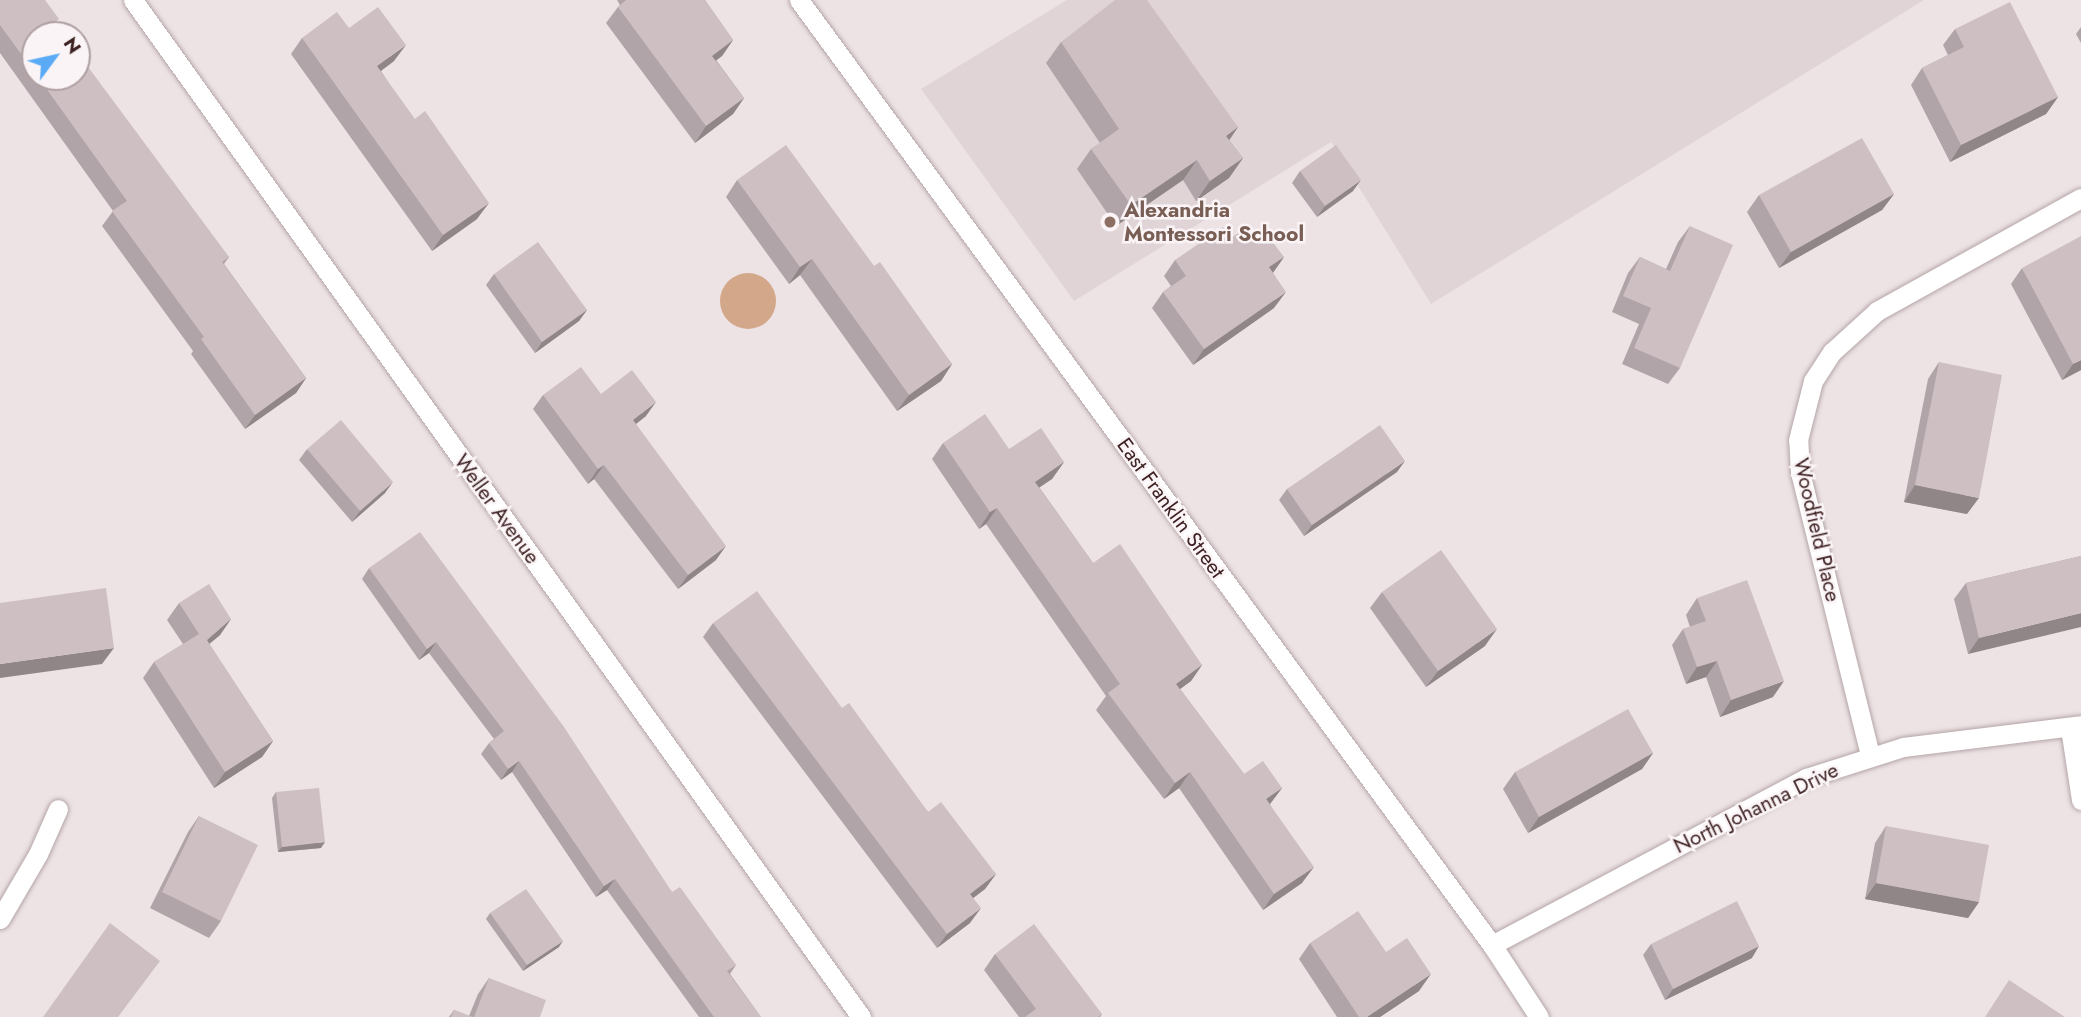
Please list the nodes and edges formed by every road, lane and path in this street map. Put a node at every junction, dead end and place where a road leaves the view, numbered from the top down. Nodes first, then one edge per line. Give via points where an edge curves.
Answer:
1 (133, 0) edge
2 (799, 0) edge
3 (2081, 198) edge
4 (2075, 726) edge
5 (1870, 755) junction
6 (2081, 800) edge
7 (58, 809) dead end
8 (0, 919) edge
9 (1492, 946) junction
10 (861, 1017) edge
11 (1539, 1017) edge

1 - 10 street, Weller Avenue
2 - 9 street, East Franklin Street
3 - 5 street, Woodfield Place via 1877,311 1832,352 1813,381 1798,440 1800,474
4 - 5 street, North Johanna Drive
4 - 6 street
5 - 9 street, North Johanna Drive via 1806,778
7 - 8 street
9 - 11 street, East Franklin Street

